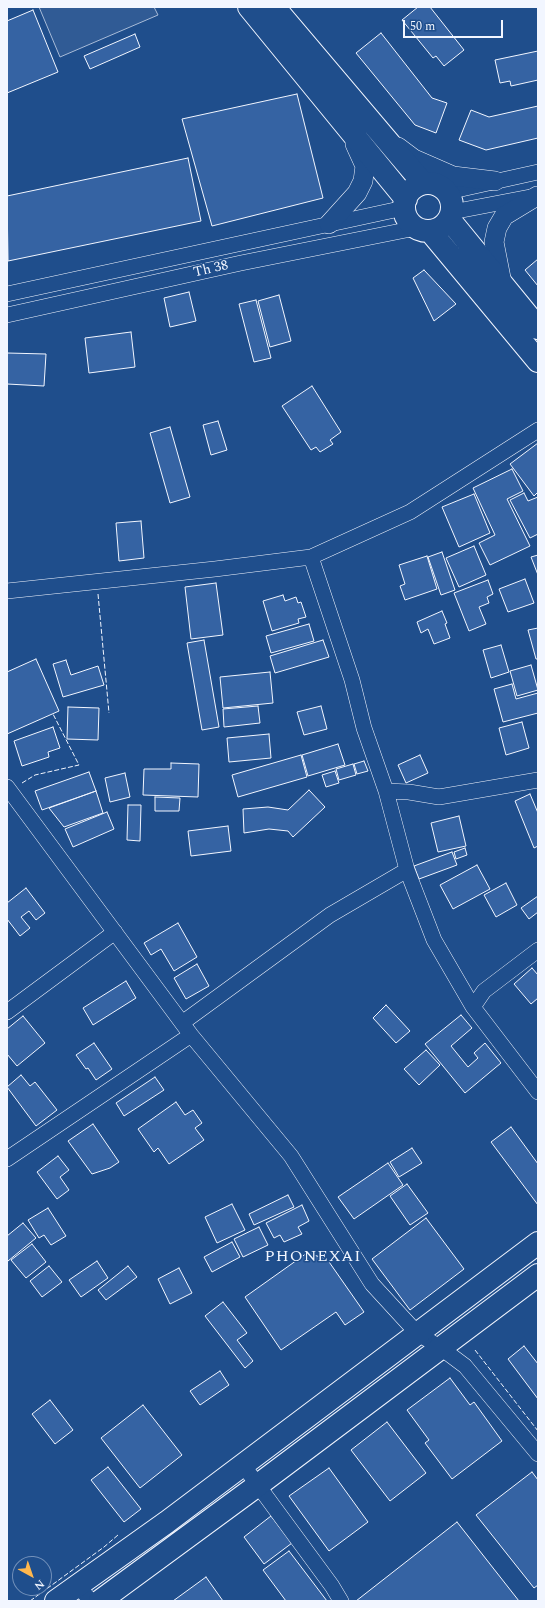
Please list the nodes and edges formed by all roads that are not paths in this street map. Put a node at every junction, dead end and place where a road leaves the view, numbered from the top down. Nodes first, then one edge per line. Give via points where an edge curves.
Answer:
1 (249, 7) edge
2 (274, 7) edge
3 (346, 126) junction
4 (381, 133) junction
5 (538, 172) edge
6 (495, 181) junction
7 (423, 183) junction
8 (537, 196) edge
9 (405, 203) junction
10 (450, 208) junction
11 (329, 224) junction
12 (423, 229) junction
13 (236, 244) junction
14 (241, 263) junction
15 (502, 283) junction
16 (7, 294) edge
17 (7, 315) edge
18 (538, 328) edge
19 (538, 361) edge
20 (538, 430) edge
21 (310, 557) junction
22 (7, 591) edge
23 (538, 780) edge
24 (7, 787) edge
25 (386, 790) junction
26 (407, 870) junction
27 (115, 932) junction
28 (538, 950) edge
29 (474, 1007) junction
30 (7, 1012) edge
31 (182, 1023) junction
32 (191, 1035) junction
33 (538, 1092) edge
34 (7, 1159) edge
35 (538, 1243) edge
36 (538, 1275) edge
37 (417, 1333) junction
38 (441, 1348) junction
39 (538, 1454) edge
40 (243, 1465) junction
41 (258, 1485) junction
42 (84, 1593) edge
43 (56, 1601) edge
44 (100, 1601) edge
45 (341, 1601) edge

1 - 3 highway
2 - 4 highway
3 - 9 highway
3 - 11 main road via 365,166 363,181 357,193
4 - 6 main road via 414,159 435,169 453,176
4 - 7 highway
5 - 6 street
6 - 10 street
7 - 9 highway via 413,188
7 - 10 highway via 437,184
8 - 10 street
8 - 15 main road via 504,216 497,228 494,242
9 - 11 street, Th 38
9 - 12 highway via 406,216 411,223
10 - 12 highway via 440,228
10 - 15 highway
11 - 13 street, Th 38
12 - 14 street, Th 38
12 - 19 highway
13 - 14 street
13 - 16 street, Th 38
14 - 17 street, Th 38
15 - 18 highway
20 - 21 street via 410,512
21 - 22 street via 215,570
21 - 25 street
23 - 25 street via 439,797
24 - 27 street
25 - 26 street
26 - 29 street via 434,940
26 - 31 street via 330,915
27 - 30 street
27 - 31 street
28 - 29 street via 484,991
29 - 33 street
31 - 32 street
32 - 34 street
32 - 37 street via 291,1156 372,1284
35 - 37 highway
36 - 38 highway
37 - 38 street
37 - 40 highway
38 - 39 street via 465,1366
38 - 41 highway
40 - 41 street
40 - 42 highway via 167,1522
41 - 44 highway
41 - 45 street
42 - 43 highway

